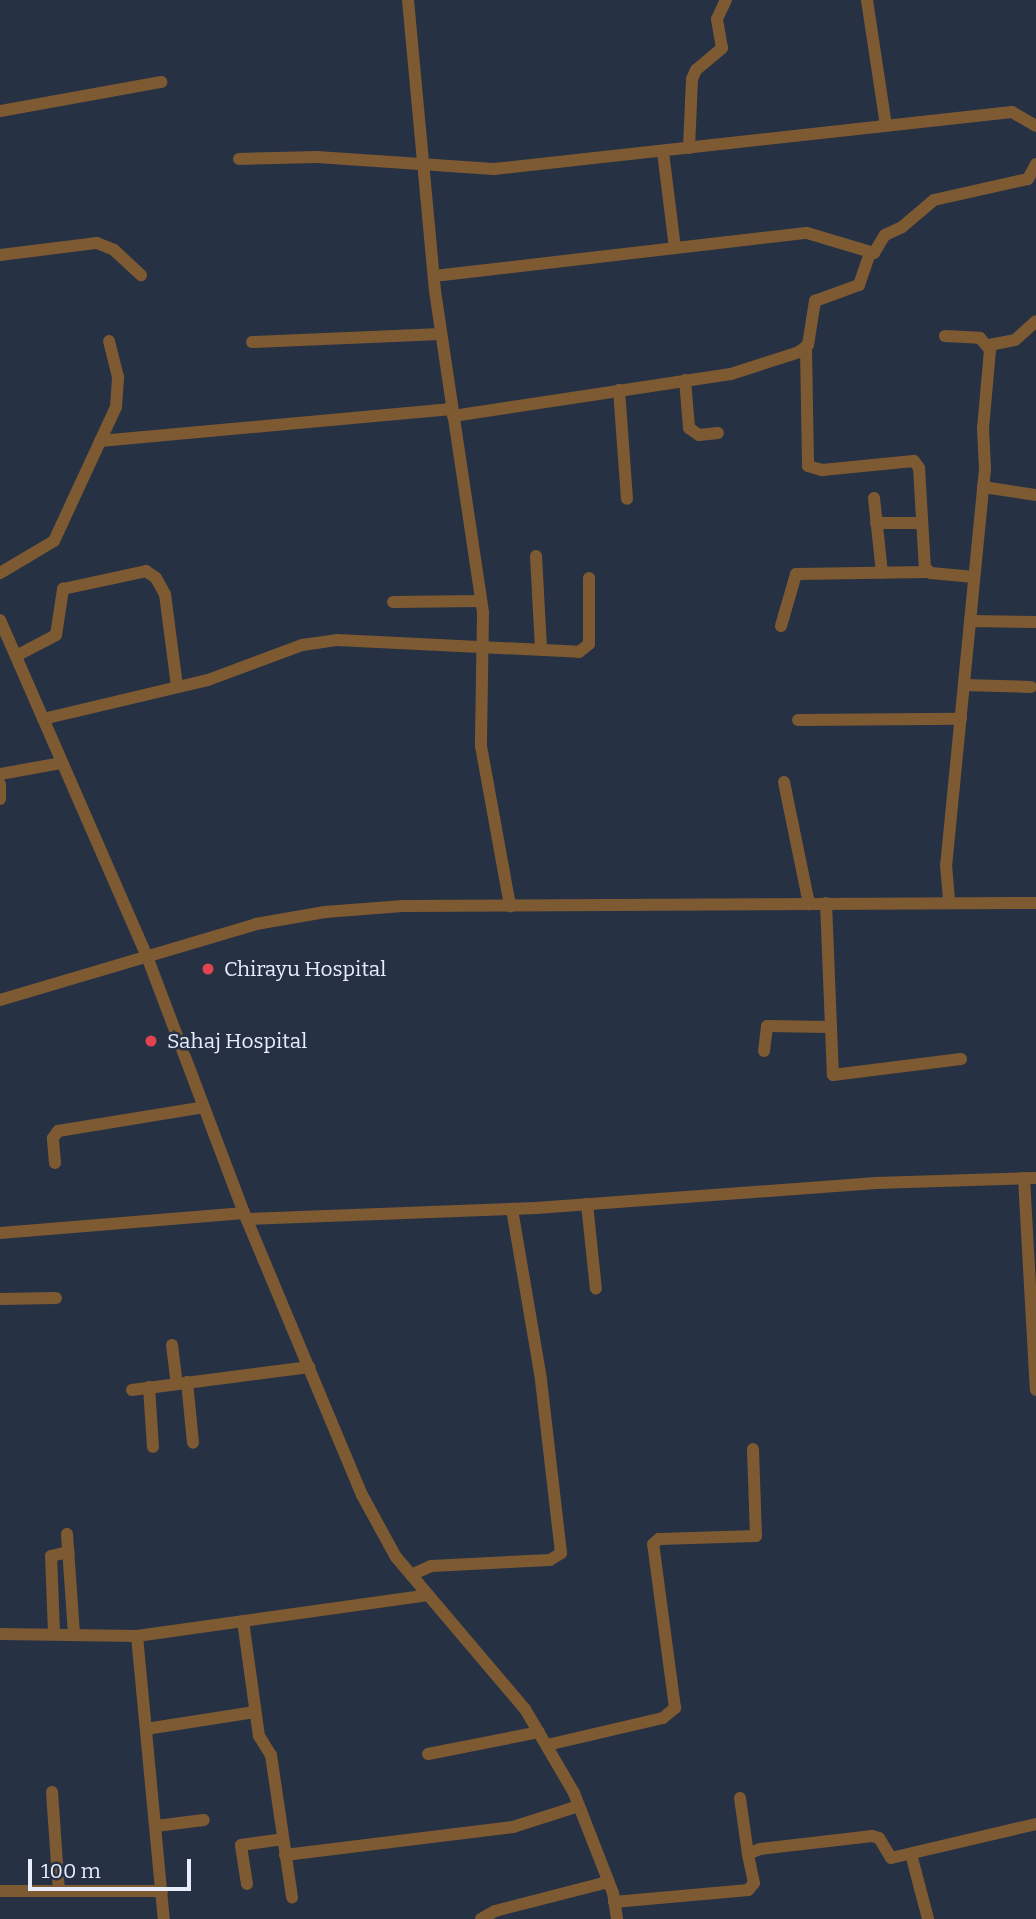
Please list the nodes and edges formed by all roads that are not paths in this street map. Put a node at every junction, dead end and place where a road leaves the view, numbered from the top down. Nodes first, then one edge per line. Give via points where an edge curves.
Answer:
1 (408, 0) edge
2 (726, 0) edge
3 (867, 0) edge
4 (161, 82) dead end
5 (0, 111) edge
6 (886, 126) junction
7 (1036, 126) edge
8 (689, 148) junction
9 (663, 152) junction
10 (239, 159) dead end
11 (422, 165) junction
12 (1035, 172) edge
13 (675, 248) junction
14 (870, 253) junction
15 (0, 256) edge
16 (141, 275) dead end
17 (434, 275) junction
18 (1036, 321) edge
19 (441, 334) junction
20 (945, 336) dead end
21 (109, 341) dead end
22 (252, 342) dead end
23 (989, 345) junction
24 (806, 348) junction
25 (685, 380) junction
26 (619, 390) junction
27 (453, 413) junction
28 (718, 433) dead end
29 (100, 440) junction
30 (983, 487) junction
31 (1036, 495) edge
32 (874, 498) dead end
33 (627, 499) dead end
34 (876, 523) junction
35 (921, 523) junction
36 (536, 556) dead end
37 (927, 572) junction
38 (0, 573) edge
39 (882, 573) junction
40 (974, 577) junction
41 (589, 578) dead end
42 (480, 600) junction
43 (393, 602) dead end
44 (0, 620) edge
45 (970, 621) junction
46 (1036, 622) edge
47 (781, 626) dead end
48 (485, 649) junction
49 (541, 649) junction
50 (16, 656) junction
51 (964, 685) junction
52 (177, 686) junction
53 (1031, 687) dead end
54 (43, 719) junction
55 (961, 719) junction
56 (798, 720) dead end
57 (62, 763) junction
58 (0, 774) edge
59 (784, 782) dead end
60 (0, 784) edge
61 (0, 799) edge
62 (826, 903) junction
63 (949, 903) junction
64 (1036, 903) edge
65 (809, 904) junction
66 (510, 906) junction
67 (148, 959) junction
68 (0, 1000) edge
69 (829, 1027) junction
70 (764, 1051) dead end
71 (961, 1059) dead end
72 (204, 1107) junction
73 (55, 1163) dead end
74 (1030, 1178) edge
75 (587, 1204) junction
76 (512, 1209) junction
77 (245, 1216) junction
78 (0, 1233) edge
79 (596, 1289) dead end
80 (56, 1297) dead end
81 (0, 1300) edge
82 (172, 1345) dead end
83 (310, 1367) junction
84 (182, 1382) junction
85 (149, 1387) junction
86 (132, 1390) dead end
87 (1036, 1390) edge
88 (193, 1443) dead end
89 (153, 1447) dead end
90 (752, 1449) dead end
91 (67, 1534) dead end
92 (69, 1552) junction
93 (411, 1575) junction
94 (428, 1595) junction
95 (243, 1621) junction
96 (54, 1633) junction
97 (74, 1633) junction
98 (0, 1634) edge
99 (137, 1636) junction
100 (255, 1712) junction
101 (146, 1729) junction
102 (539, 1732) junction
103 (547, 1745) junction
104 (428, 1754) dead end
105 (52, 1792) dead end
106 (740, 1798) dead end
107 (579, 1805) junction
108 (204, 1820) dead end
109 (1036, 1824) edge
110 (156, 1826) junction
111 (283, 1839) junction
112 (748, 1854) junction
113 (911, 1854) junction
114 (285, 1855) junction
115 (608, 1882) junction
116 (247, 1884) dead end
117 (0, 1891) edge
118 (60, 1891) junction
119 (162, 1891) junction
120 (292, 1897) dead end
121 (614, 1902) junction
122 (164, 1919) edge
123 (481, 1919) edge
124 (617, 1919) edge
125 (928, 1919) edge

1 - 11 street
2 - 8 street via 717,19 722,48 692,79 687,105
3 - 6 street
4 - 5 street
6 - 7 street via 1013,112
6 - 8 street
8 - 9 street
9 - 11 street via 494,169
9 - 13 street
10 - 11 street via 317,158
11 - 17 street
12 - 14 street via 934,200 902,227 885,234 878,250
13 - 14 street via 815,233
13 - 17 street
14 - 24 street via 859,285 815,301
15 - 16 street via 97,243 114,250
17 - 19 street
18 - 23 street via 1015,340
19 - 22 street
19 - 27 street
20 - 23 street via 980,338
21 - 29 street via 118,394
23 - 30 street
24 - 25 street via 731,374
24 - 35 street via 808,466 822,470 914,461 919,468
25 - 26 street
25 - 28 street via 689,428 699,435
26 - 27 street
26 - 33 street
27 - 29 street
27 - 42 street
29 - 38 street via 50,547
30 - 31 street
30 - 40 street
32 - 34 street
34 - 35 street
34 - 39 street
35 - 37 street
36 - 49 street
37 - 39 street
37 - 40 street
39 - 47 street via 796,574
40 - 45 street
41 - 49 street via 587,648 579,652
42 - 43 street
42 - 48 street
44 - 50 street
45 - 46 street
45 - 51 street
48 - 49 street
48 - 52 street via 337,640 302,645 227,675
48 - 66 street via 481,747
50 - 52 street via 55,635 62,589 146,571 165,594
50 - 54 street
51 - 53 street
51 - 55 street
52 - 54 street
54 - 57 street
55 - 56 street
55 - 63 street via 946,865
57 - 58 street
57 - 67 street
59 - 65 street
60 - 61 street
62 - 63 street
62 - 65 street
62 - 69 street
63 - 64 street
65 - 66 street
66 - 67 street via 325,912 256,924
67 - 68 street
67 - 72 street
69 - 70 street via 767,1026
69 - 71 street via 833,1075
72 - 73 street via 58,1131 53,1138
72 - 77 street
74 - 75 street via 876,1183
74 - 87 street
75 - 76 street
75 - 79 street
76 - 77 street
76 - 93 street via 541,1379 561,1553 551,1560 431,1566
77 - 78 street
77 - 83 street
80 - 81 street
82 - 84 street
83 - 84 street
83 - 93 street via 362,1495
84 - 85 street
84 - 88 street
85 - 86 street
85 - 89 street
90 - 103 street via 756,1536 659,1539 653,1544 675,1708 663,1718
91 - 92 street
92 - 96 street via 51,1556
92 - 97 street
93 - 94 street
94 - 95 street
94 - 102 street via 526,1709
95 - 99 street
95 - 100 street
96 - 97 street
96 - 98 street
97 - 99 street
99 - 101 street
100 - 101 street
100 - 111 street via 259,1739 271,1755
101 - 110 street
102 - 103 street
102 - 104 street
103 - 107 street
105 - 118 street
106 - 112 street
107 - 114 street via 513,1827
107 - 115 street
108 - 110 street
109 - 113 street
110 - 119 street
111 - 114 street
111 - 116 street via 241,1845
112 - 113 street via 872,1836 879,1838 891,1858
112 - 121 street via 754,1882 748,1890
113 - 125 street
114 - 120 street
115 - 121 street
115 - 123 street via 495,1911
117 - 118 street
118 - 119 street
119 - 122 street
121 - 124 street

